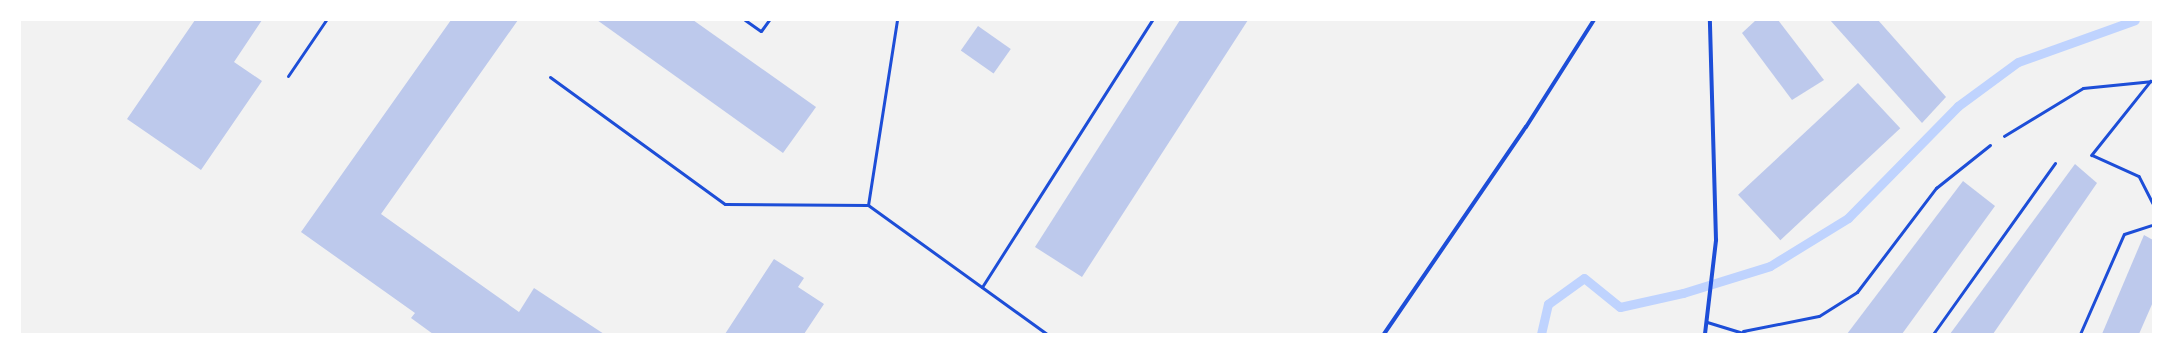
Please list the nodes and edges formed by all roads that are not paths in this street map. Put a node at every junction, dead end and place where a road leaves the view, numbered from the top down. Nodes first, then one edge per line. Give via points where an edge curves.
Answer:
1 (326, 20) edge
2 (745, 20) edge
3 (769, 20) edge
4 (897, 20) edge
5 (1152, 20) edge
6 (1594, 20) edge
7 (1710, 20) edge
8 (288, 76) dead end
9 (550, 77) dead end
10 (1990, 144) road end
11 (2055, 163) dead end
12 (868, 205) junction
13 (2151, 225) dead end
14 (982, 287) junction
15 (1707, 322) junction
16 (1743, 331) junction
17 (1047, 334) edge
18 (1384, 334) edge
19 (1705, 334) edge
20 (1746, 334) edge
21 (1933, 334) edge
22 (2080, 334) edge

1 - 8 lane
2 - 3 lane via 761,31
4 - 12 lane
5 - 14 lane
6 - 18 street via 1526,127
7 - 15 street via 1716,240
9 - 12 lane via 725,204
10 - 16 lane via 1936,188 1857,292 1819,316
11 - 21 lane
12 - 14 lane
13 - 22 lane via 2124,234
14 - 17 lane
15 - 16 lane
15 - 19 street
16 - 20 lane

